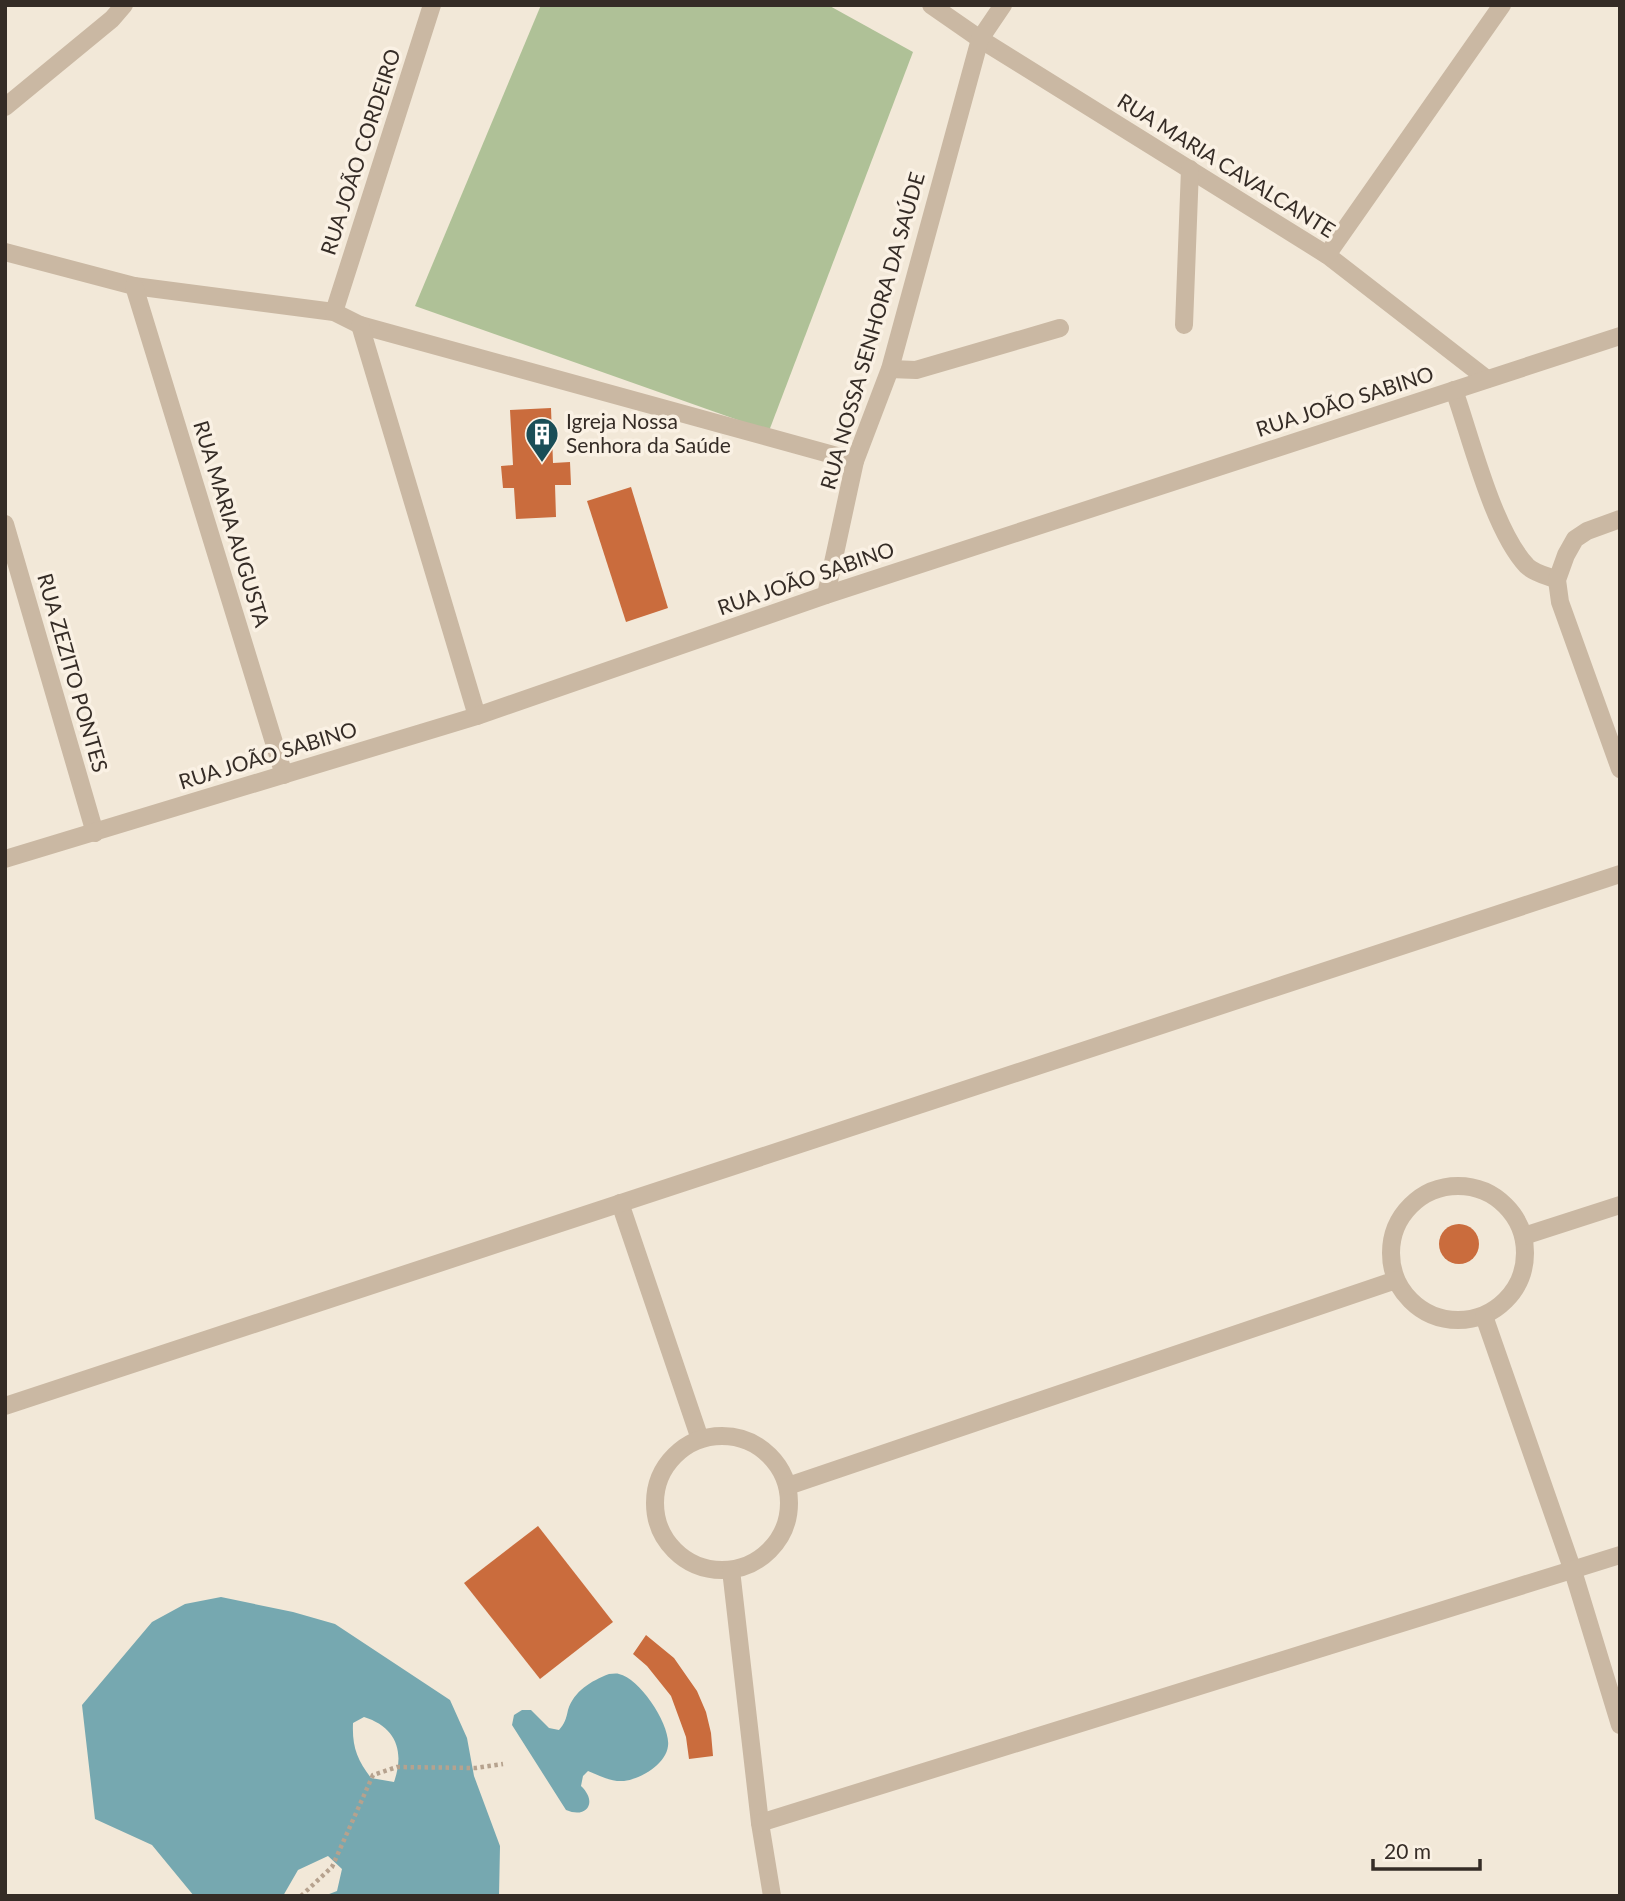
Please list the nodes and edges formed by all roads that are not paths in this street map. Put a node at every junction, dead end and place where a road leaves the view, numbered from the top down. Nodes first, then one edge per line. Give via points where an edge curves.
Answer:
1 (124, 5) edge
2 (432, 5) edge
3 (931, 5) edge
4 (1003, 5) edge
5 (1502, 5) edge
6 (980, 39) junction
7 (5, 107) edge
8 (1190, 169) junction
9 (5, 252) edge
10 (1327, 255) junction
11 (134, 286) junction
12 (334, 312) junction
13 (360, 325) junction
14 (1184, 325) dead end
15 (1060, 328) dead end
16 (1620, 336) edge
17 (890, 369) junction
18 (1487, 379) junction
19 (1454, 390) junction
20 (855, 461) junction
21 (1620, 519) edge
22 (5, 524) edge
23 (1557, 580) junction
24 (826, 596) junction
25 (477, 716) junction
26 (1620, 769) edge
27 (285, 775) junction
28 (95, 833) junction
29 (5, 859) edge
30 (1620, 874) edge
31 (620, 1203) junction
32 (1620, 1205) edge
33 (1524, 1236) junction
34 (1396, 1280) junction
35 (1484, 1316) junction
36 (5, 1406) edge
37 (700, 1439) junction
38 (788, 1486) junction
39 (1620, 1555) edge
40 (731, 1570) junction
41 (1573, 1571) junction
42 (1620, 1725) edge
43 (760, 1824) junction
44 (772, 1896) edge

1 - 7 street
2 - 12 street, RUA JOÃO CORDEIRO
3 - 6 street, RUA MARIA CAVALCANTE
4 - 6 street, RUA NOSSA SENHORA DA SAÚDE
5 - 10 street
6 - 8 street, RUA MARIA CAVALCANTE
6 - 17 street, RUA NOSSA SENHORA DA SAÚDE
8 - 10 street, RUA MARIA CAVALCANTE
8 - 14 street
9 - 11 street
10 - 18 street, RUA MARIA CAVALCANTE
11 - 12 street
11 - 27 street, RUA MARIA AUGUSTA
12 - 13 street
13 - 20 street
13 - 25 street
15 - 17 street via 916,370
16 - 18 street, RUA JOÃO SABINO
17 - 20 street, RUA NOSSA SENHORA DA SAÚDE
18 - 19 street, RUA JOÃO SABINO
19 - 23 street via 1508,540 1529,568
19 - 24 street, RUA JOÃO SABINO
20 - 24 street, RUA NOSSA SENHORA DA SAÚDE
21 - 23 street via 1575,539
22 - 28 street, RUA ZEZITO PONTES
23 - 26 street via 1560,602
24 - 25 street, RUA JOÃO SABINO
25 - 27 street, RUA JOÃO SABINO
27 - 28 street, RUA JOÃO SABINO
28 - 29 street, RUA JOÃO SABINO
30 - 31 street
31 - 36 street
31 - 37 street
32 - 33 street
33 - 34 street via 1517,1219 1491,1194 1455,1185 1437,1189 1406,1210 1396,1226 1391,1243
33 - 35 street via 1526,1252 1519,1283 1498,1308
34 - 35 street via 1411,1301 1433,1316 1458,1320
34 - 38 street
35 - 41 street
37 - 38 street via 737,1437 755,1444 781,1469
37 - 40 street via 670,1460 660,1476 654,1512 659,1530 681,1557 696,1566
38 - 40 street via 788,1518 774,1547 748,1566
39 - 41 street
40 - 43 street
41 - 42 street
41 - 43 street
43 - 44 street

